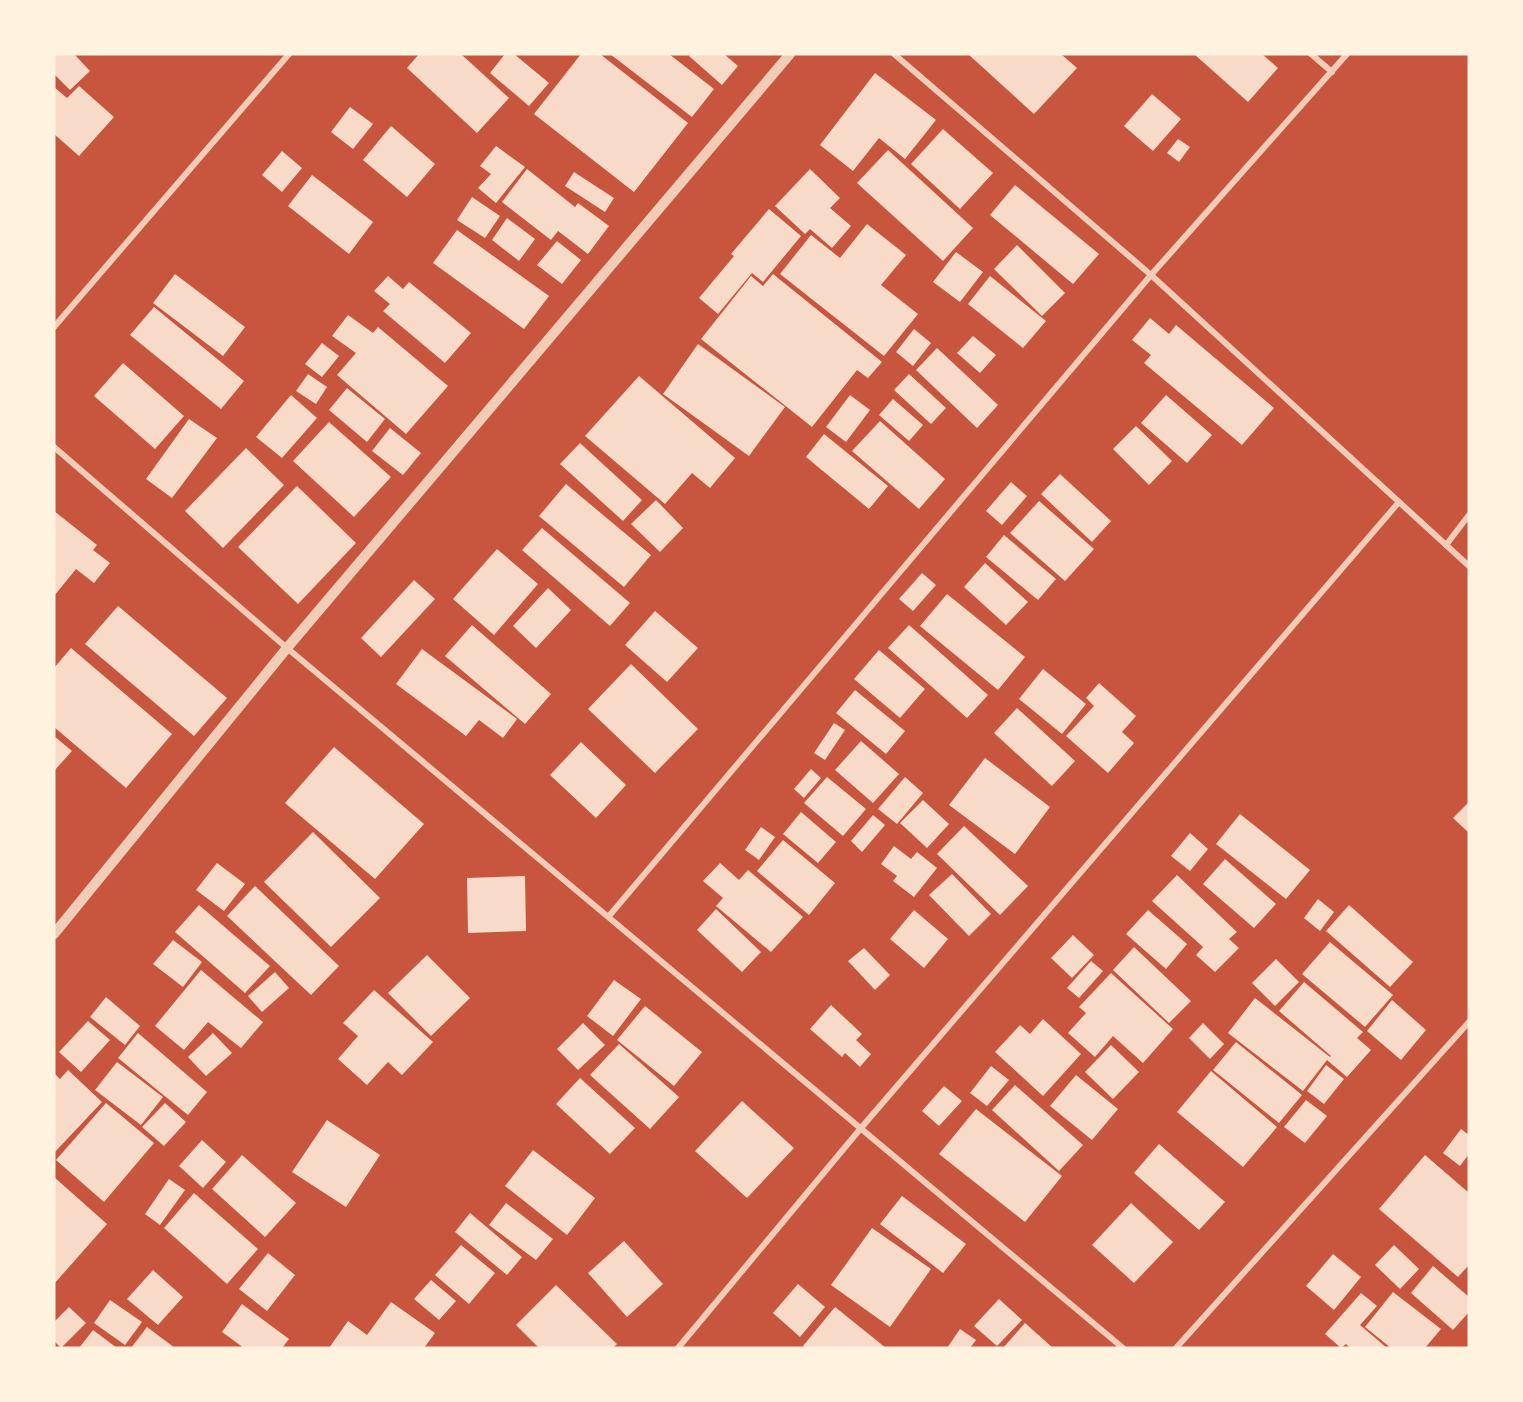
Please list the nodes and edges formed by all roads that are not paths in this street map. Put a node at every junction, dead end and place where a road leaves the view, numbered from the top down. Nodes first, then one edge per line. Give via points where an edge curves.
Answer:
1 (289, 54) edge
2 (790, 54) edge
3 (894, 54) edge
4 (1311, 54) edge
5 (1347, 54) edge
6 (1332, 72) junction
7 (1151, 275) junction
8 (54, 327) edge
9 (54, 447) edge
10 (1399, 502) junction
11 (1469, 516) edge
12 (1446, 545) junction
13 (1469, 566) edge
14 (287, 648) junction
15 (609, 916) junction
16 (54, 934) edge
17 (1469, 1022) edge
18 (861, 1128) junction
19 (678, 1348) edge
20 (1123, 1348) edge
21 (1176, 1348) edge

1 - 8 street
2 - 14 street
3 - 7 street
4 - 6 street
5 - 6 street
6 - 7 street
7 - 10 street
7 - 15 street
9 - 14 street
10 - 12 street
10 - 18 street
11 - 12 street
12 - 13 street
14 - 15 street
14 - 16 street
15 - 18 street
17 - 21 street
18 - 19 street
18 - 20 street

